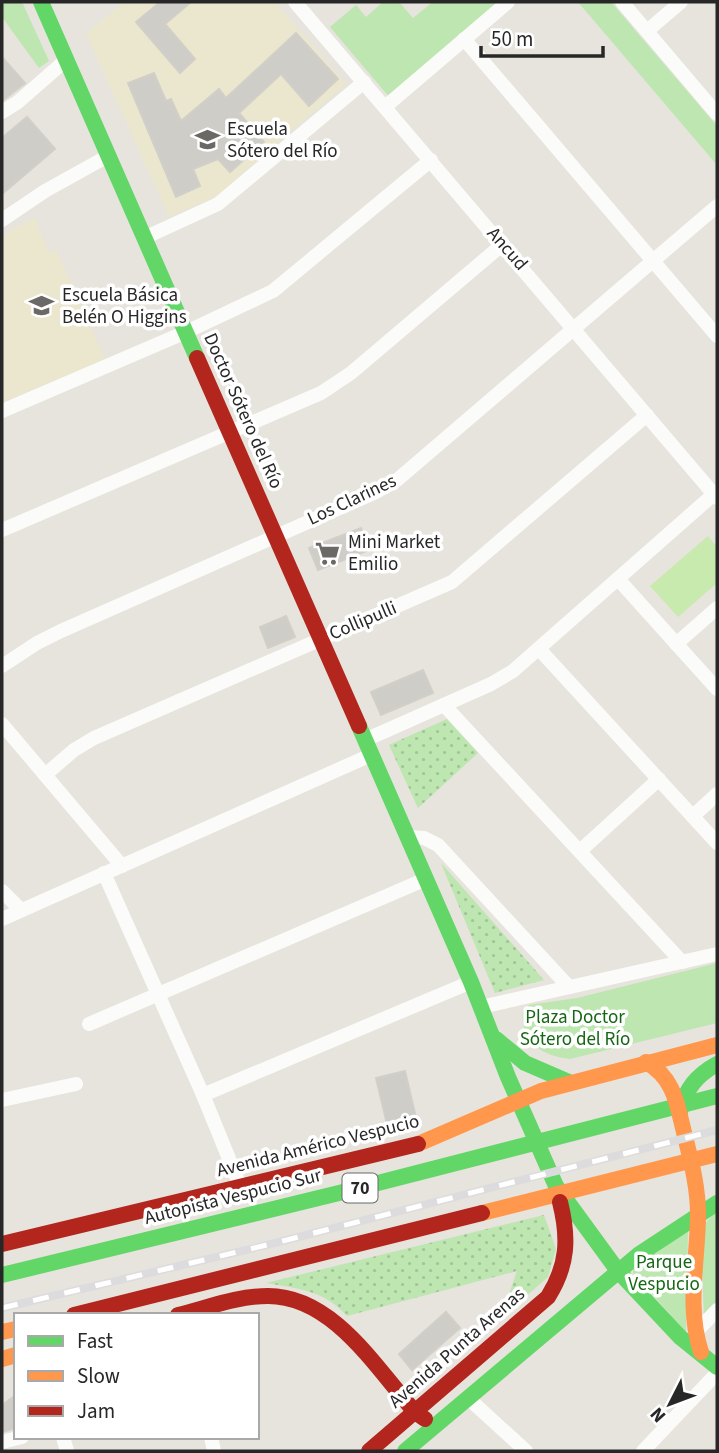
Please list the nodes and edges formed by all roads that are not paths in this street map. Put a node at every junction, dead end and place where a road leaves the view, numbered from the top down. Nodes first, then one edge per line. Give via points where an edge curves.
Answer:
1 (41, 2) edge
2 (295, 2) edge
3 (508, 2) edge
4 (622, 2) edge
5 (681, 2) edge
6 (647, 31) junction
7 (464, 39) junction
8 (66, 60) junction
9 (363, 82) junction
10 (385, 107) junction
11 (2, 112) edge
12 (717, 114) edge
13 (108, 156) junction
14 (431, 160) junction
15 (717, 206) edge
16 (2, 220) edge
17 (145, 238) junction
18 (503, 244) junction
19 (653, 261) junction
20 (575, 328) junction
21 (186, 332) junction
22 (717, 336) edge
23 (2, 411) edge
24 (648, 415) junction
25 (230, 433) junction
26 (716, 496) edge
27 (2, 530) edge
28 (275, 536) junction
29 (618, 579) junction
30 (717, 608) edge
31 (321, 640) junction
32 (677, 644) junction
33 (539, 649) junction
34 (2, 666) edge
35 (717, 689) edge
36 (444, 705) junction
37 (2, 724) edge
38 (368, 747) junction
39 (45, 775) junction
40 (659, 779) junction
41 (717, 794) edge
42 (693, 816) junction
43 (408, 837) junction
44 (717, 843) edge
45 (580, 851) junction
46 (121, 866) junction
47 (104, 873) junction
48 (426, 878) junction
49 (2, 891) edge
50 (21, 911) junction
51 (2, 919) edge
52 (717, 954) edge
53 (682, 962) junction
54 (471, 982) junction
55 (569, 987) junction
56 (158, 995) junction
57 (481, 1007) junction
58 (89, 1024) dead end
59 (490, 1033) junction
60 (717, 1045) edge
61 (646, 1062) junction
62 (717, 1064) edge
63 (569, 1082) junction
64 (76, 1084) dead end
65 (203, 1095) junction
66 (717, 1096) edge
67 (2, 1100) edge
68 (518, 1100) junction
69 (680, 1112) junction
70 (717, 1154) edge
71 (556, 1186) joint
72 (241, 1188) junction
73 (717, 1203) edge
74 (566, 1207) junction
75 (698, 1215) junction
76 (2, 1244) edge
77 (618, 1271) junction
78 (2, 1275) edge
79 (717, 1310) edge
80 (82, 1313) edge
81 (186, 1313) edge
82 (694, 1335) junction
83 (701, 1352) junction
84 (717, 1367) edge
85 (717, 1373) edge
86 (468, 1398) junction
87 (415, 1412) junction
88 (444, 1418) junction
89 (369, 1451) edge
90 (405, 1451) edge
91 (526, 1451) edge
92 (643, 1451) edge

1 - 8 main road, Doctor Sótero del Río
2 - 9 street, Ancud
3 - 7 street
4 - 6 street
5 - 6 street
6 - 12 street
7 - 10 street
7 - 19 street
8 - 11 street
8 - 13 main road, Doctor Sótero del Río
9 - 10 street, Ancud
9 - 17 street via 218,204
10 - 14 street, Ancud
13 - 16 street
13 - 17 main road, Doctor Sótero del Río
14 - 18 street, Ancud
14 - 21 street via 273,291
15 - 19 street, Los Clarines
17 - 21 main road, Doctor Sótero del Río
18 - 20 street, Ancud
18 - 25 street via 341,380
19 - 20 street, Los Clarines
19 - 22 street
20 - 24 street, Ancud
20 - 28 street, Los Clarines via 397,480
21 - 23 street
21 - 25 main road, Doctor Sótero del Río
24 - 26 street, Ancud
24 - 31 street, Collipulli via 460,576
25 - 27 street
25 - 28 main road, Doctor Sótero del Río
26 - 29 street
28 - 31 main road, Doctor Sótero del Río
28 - 34 street, Los Clarines via 61,631
29 - 32 street
29 - 33 street
30 - 32 street
31 - 38 main road, Doctor Sótero del Río
31 - 39 street, Collipulli via 94,738
32 - 35 street
33 - 36 street via 503,678
33 - 40 street
36 - 38 street
36 - 45 street
37 - 39 street
38 - 43 main road, Doctor Sótero del Río
38 - 46 street
39 - 46 street
40 - 42 street
40 - 45 street
41 - 42 street
42 - 44 street
43 - 48 main road, Doctor Sótero del Río
43 - 55 street via 438,845
45 - 53 street
46 - 47 street
47 - 50 street
47 - 56 street
48 - 54 main road, Doctor Sótero del Río
48 - 56 street
49 - 50 street
50 - 51 street
52 - 53 street
53 - 55 street
54 - 57 main road, Doctor Sótero del Río
54 - 65 street
55 - 57 street
56 - 58 street
56 - 65 street
57 - 59 main road, Doctor Sótero del Río
59 - 63 main road via 525,1063
59 - 68 main road, Doctor Sótero del Río
60 - 61 main road, Avenida Américo Vespucio
61 - 63 main road, Avenida Américo Vespucio
61 - 69 main road via 671,1086
62 - 69 main road via 686,1091
63 - 68 main road, Avenida Américo Vespucio
64 - 67 street
65 - 72 street
66 - 78 main road, Autopista Vespucio Sur / 70
68 - 71 main road, Doctor Sótero del Río
68 - 72 main road, Avenida Américo Vespucio via 408,1148
69 - 75 main road via 694,1171
70 - 80 main road
71 - 74 main road, Avenida Punta Arenas
72 - 76 main road, Avenida Américo Vespucio
73 - 75 main road
74 - 77 main road
74 - 87 main road, Avenida Punta Arenas via 567,1249 561,1275 548,1297
75 - 77 main road
75 - 82 main road
77 - 83 main road via 673,1331
77 - 86 main road
79 - 82 street
81 - 87 main road via 259,1296 307,1303 341,1326
82 - 83 main road
83 - 84 main road
85 - 92 street
86 - 88 main road
86 - 91 street
87 - 88 main road via 428,1420
87 - 89 main road, Avenida Punta Arenas
88 - 90 main road

